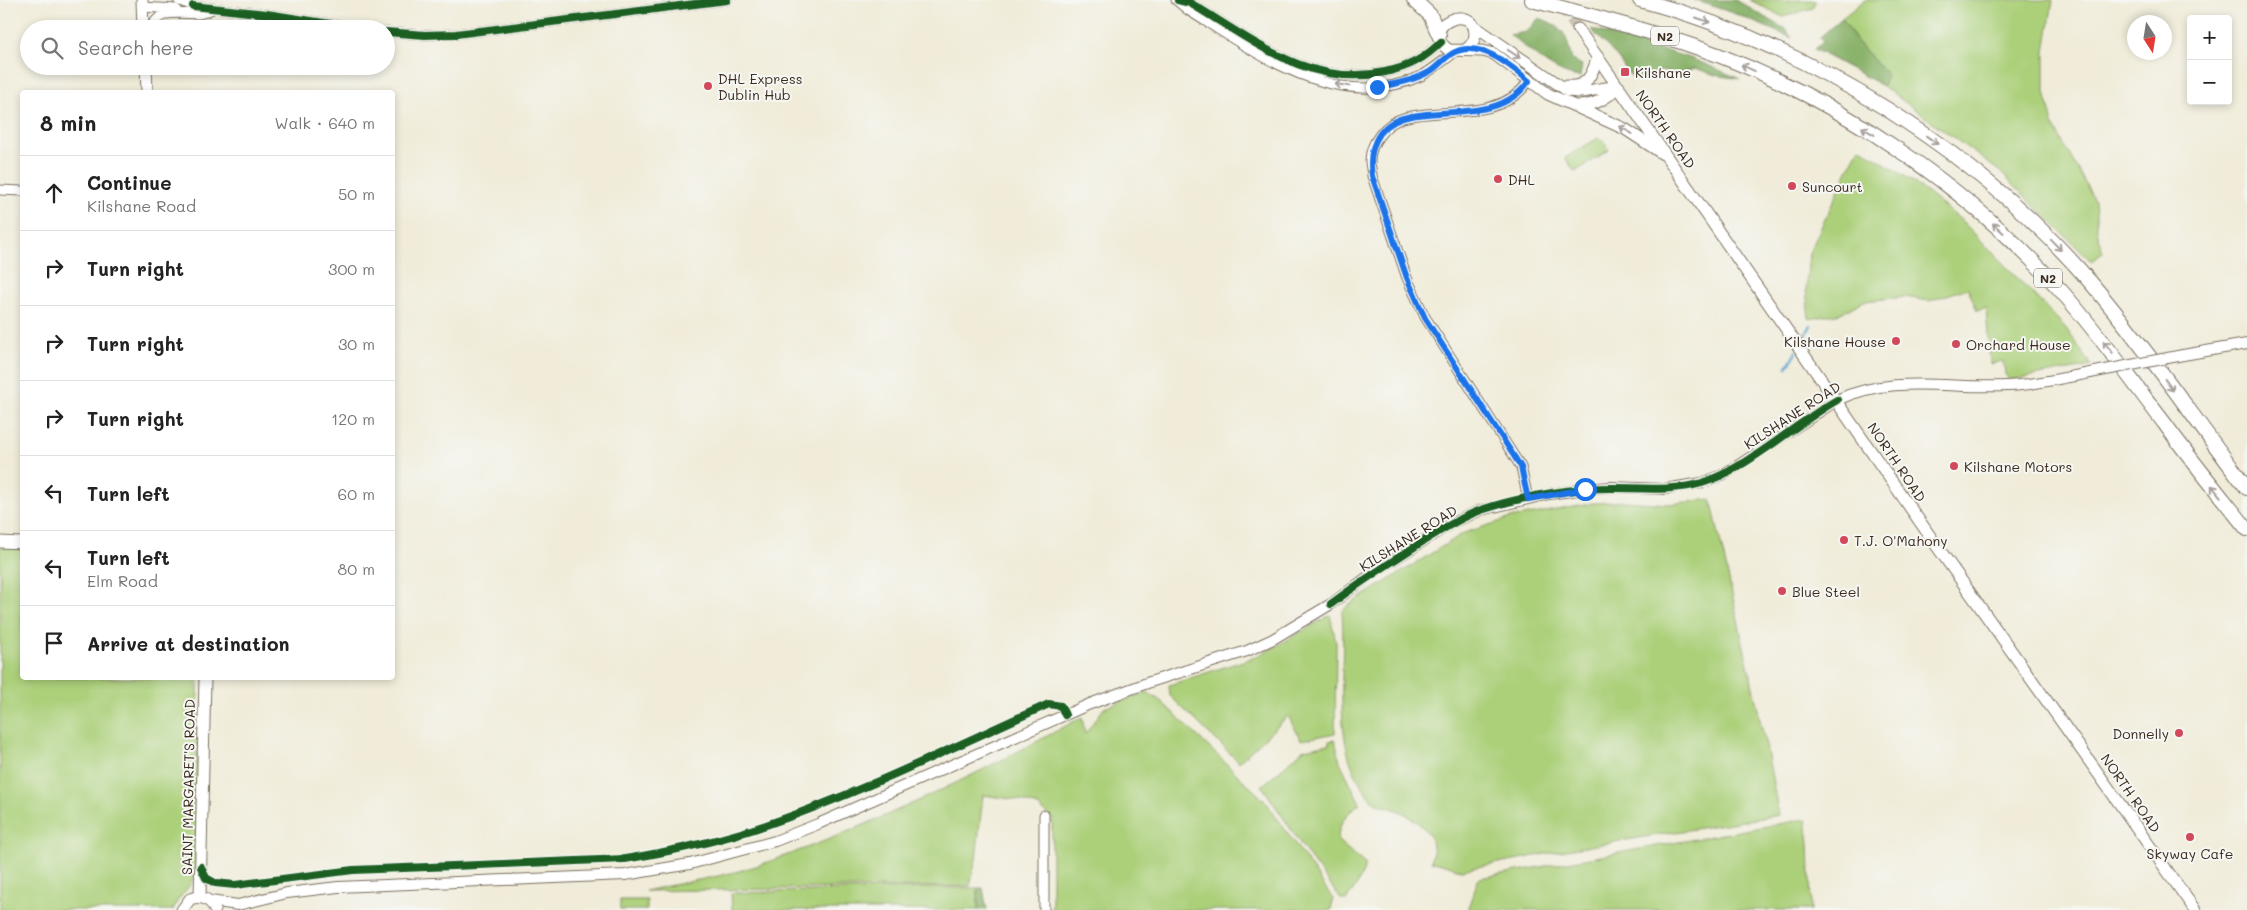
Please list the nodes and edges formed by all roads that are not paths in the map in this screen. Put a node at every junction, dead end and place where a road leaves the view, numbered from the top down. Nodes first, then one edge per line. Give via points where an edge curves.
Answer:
1 (178, 0) edge
2 (727, 0) edge
3 (1178, 0) edge
4 (1414, 0) edge
5 (1532, 0) edge
6 (1640, 0) edge
7 (143, 2) edge
8 (694, 2) edge
9 (681, 3) edge
10 (193, 6) junction
11 (213, 8) junction
12 (144, 20) edge
13 (156, 20) edge
14 (298, 20) edge
15 (1474, 26) junction
16 (1578, 29) tunnel mouth
17 (395, 33) edge
18 (1440, 39) junction
19 (1460, 51) junction
20 (1598, 57) junction
21 (146, 75) edge
22 (1529, 81) junction
23 (1558, 85) junction
24 (1619, 87) junction
25 (147, 90) edge
26 (1575, 106) junction
27 (1666, 156) junction
28 (0, 190) edge
29 (20, 191) edge
30 (2247, 344) edge
31 (1837, 400) junction
32 (2247, 488) edge
33 (1528, 499) junction
34 (2247, 529) edge
35 (0, 542) edge
36 (20, 543) edge
37 (205, 680) edge
38 (1044, 815) dead end
39 (208, 902) edge
40 (234, 907) edge
41 (182, 910) edge
42 (1044, 910) edge
43 (2195, 910) edge

1 - 10 street
2 - 8 street
3 - 18 street via 1190,3 1293,64 1323,73 1350,77 1408,66 1428,56
19 -> 3 street via 1429,72 1407,81 1377,87 1348,87 1319,81 1269,60 1188,10
4 - 18 highway via 1430,15
34 -> 5 highway, N2 via 2110,349 2062,292 2000,230 1956,192 1875,135 1771,78 1666,36
6 -> 32 highway, N2 via 1711,23 1816,69 1924,134 1969,167 2047,236 2091,284
7 - 10 street via 180,9
7 - 12 main road
8 - 9 street
9 - 17 street via 456,34
10 - 11 street
11 - 13 street via 200,14 175,12
11 - 14 street
15 - 18 main road via 1465,17 1453,16 1443,23
15 - 19 main road via 1475,38
15 -> 23 main road
16 - 20 main road, NORTH ROAD
18 - 19 main road via 1445,47
19 - 22 main road via 1494,54
20 - 23 main road via 1590,79 1582,85
20 - 24 main road, NORTH ROAD
21 - 25 main road
22 - 26 main road
22 - 33 street via 1519,92 1485,108 1403,118 1390,124 1379,135 1370,161 1372,176 1414,298 1521,467
23 - 24 main road via 1576,93 1607,86
24 - 26 main road via 1594,104
24 - 27 main road, NORTH ROAD
27 -> 26 main road via 1625,129
27 - 31 main road, NORTH ROAD
28 - 29 street
30 - 31 street, KILSHANE ROAD, bridge via 2042,382 2008,386 1900,384 1873,387
31 - 33 street, KILSHANE ROAD via 1739,465 1702,482 1664,489 1585,489
31 - 43 main road, NORTH ROAD
33 - 40 street, KILSHANE ROAD via 1482,510 1452,523 1331,604 1248,651 1099,700 775,841 690,864 625,875 338,887 287,893
35 - 36 main road
37 - 39 main road, SAINT MARGARET'S ROAD
38 - 42 street
39 - 40 street, KILSHANE ROAD
39 - 41 main road via 190,899

